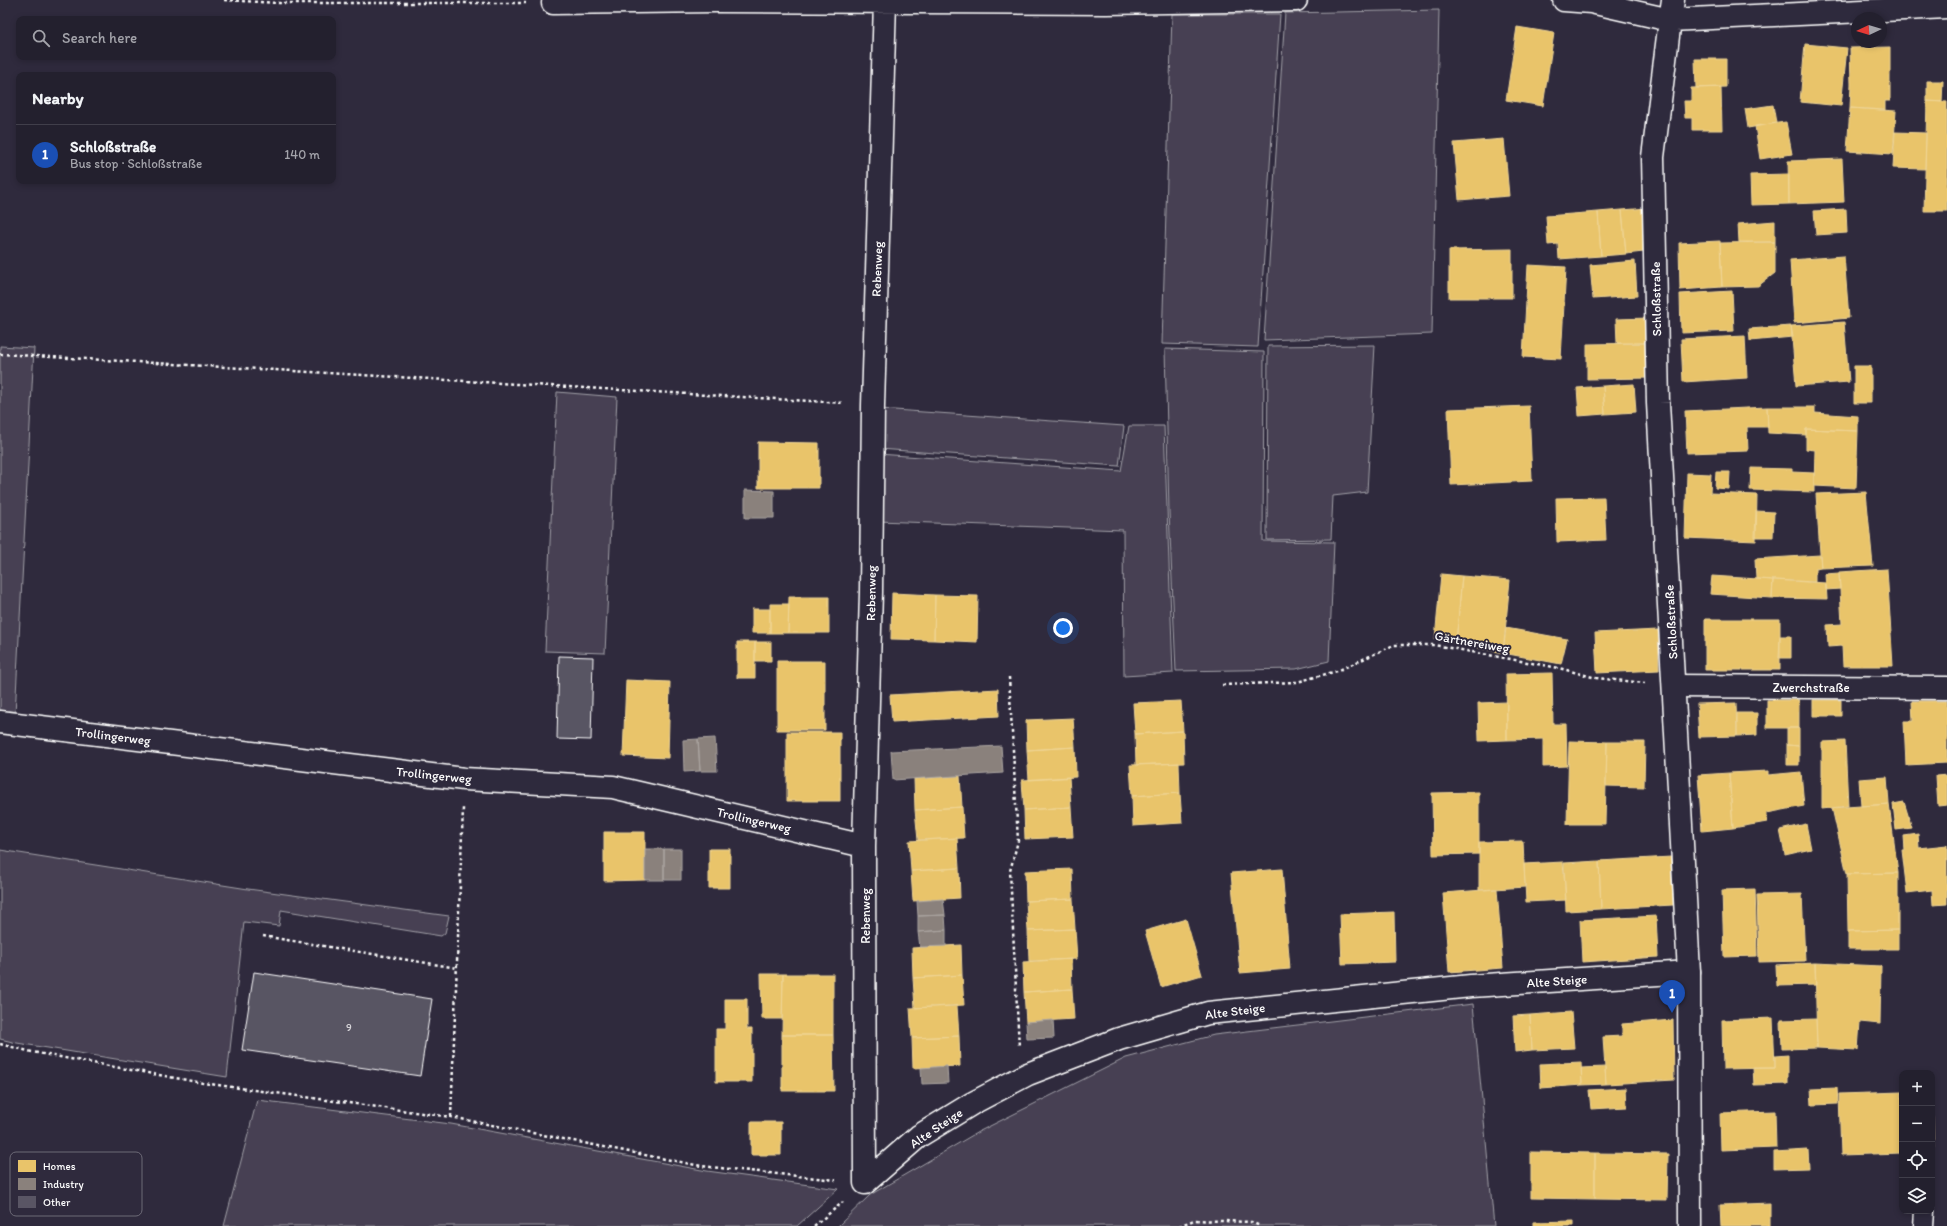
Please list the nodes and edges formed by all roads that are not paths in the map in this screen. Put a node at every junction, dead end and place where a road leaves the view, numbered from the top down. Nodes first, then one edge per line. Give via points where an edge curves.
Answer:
1 (1296, 0) edge
2 (1564, 0) edge
3 (885, 2) junction
4 (553, 3) road end
5 (1922, 4) edge
6 (1947, 7) edge
7 (1671, 10) edge
8 (1674, 686) junction
9 (1947, 688) edge
10 (0, 722) edge
11 (864, 846) junction
12 (1689, 972) junction
13 (865, 1183) joint
14 (1925, 1214) edge
15 (1690, 1226) edge
16 (1924, 1226) edge

1 - 3 street via 1106,3
2 - 7 street
3 - 4 street
3 - 11 street, Rebenweg
5 - 6 street
5 - 7 street
7 - 8 street, Schloßstraße via 1653,157 1658,403
8 - 9 street, Zwerchstraße
8 - 12 street, Schloßstraße
10 - 11 street, Trollingerweg via 464,779 614,787
11 - 13 street, Rebenweg
12 - 13 street, Alte Steige via 1471,986 1208,1013 1119,1039 1028,1074 919,1136
12 - 15 street, Schloßstraße
14 - 16 lane

